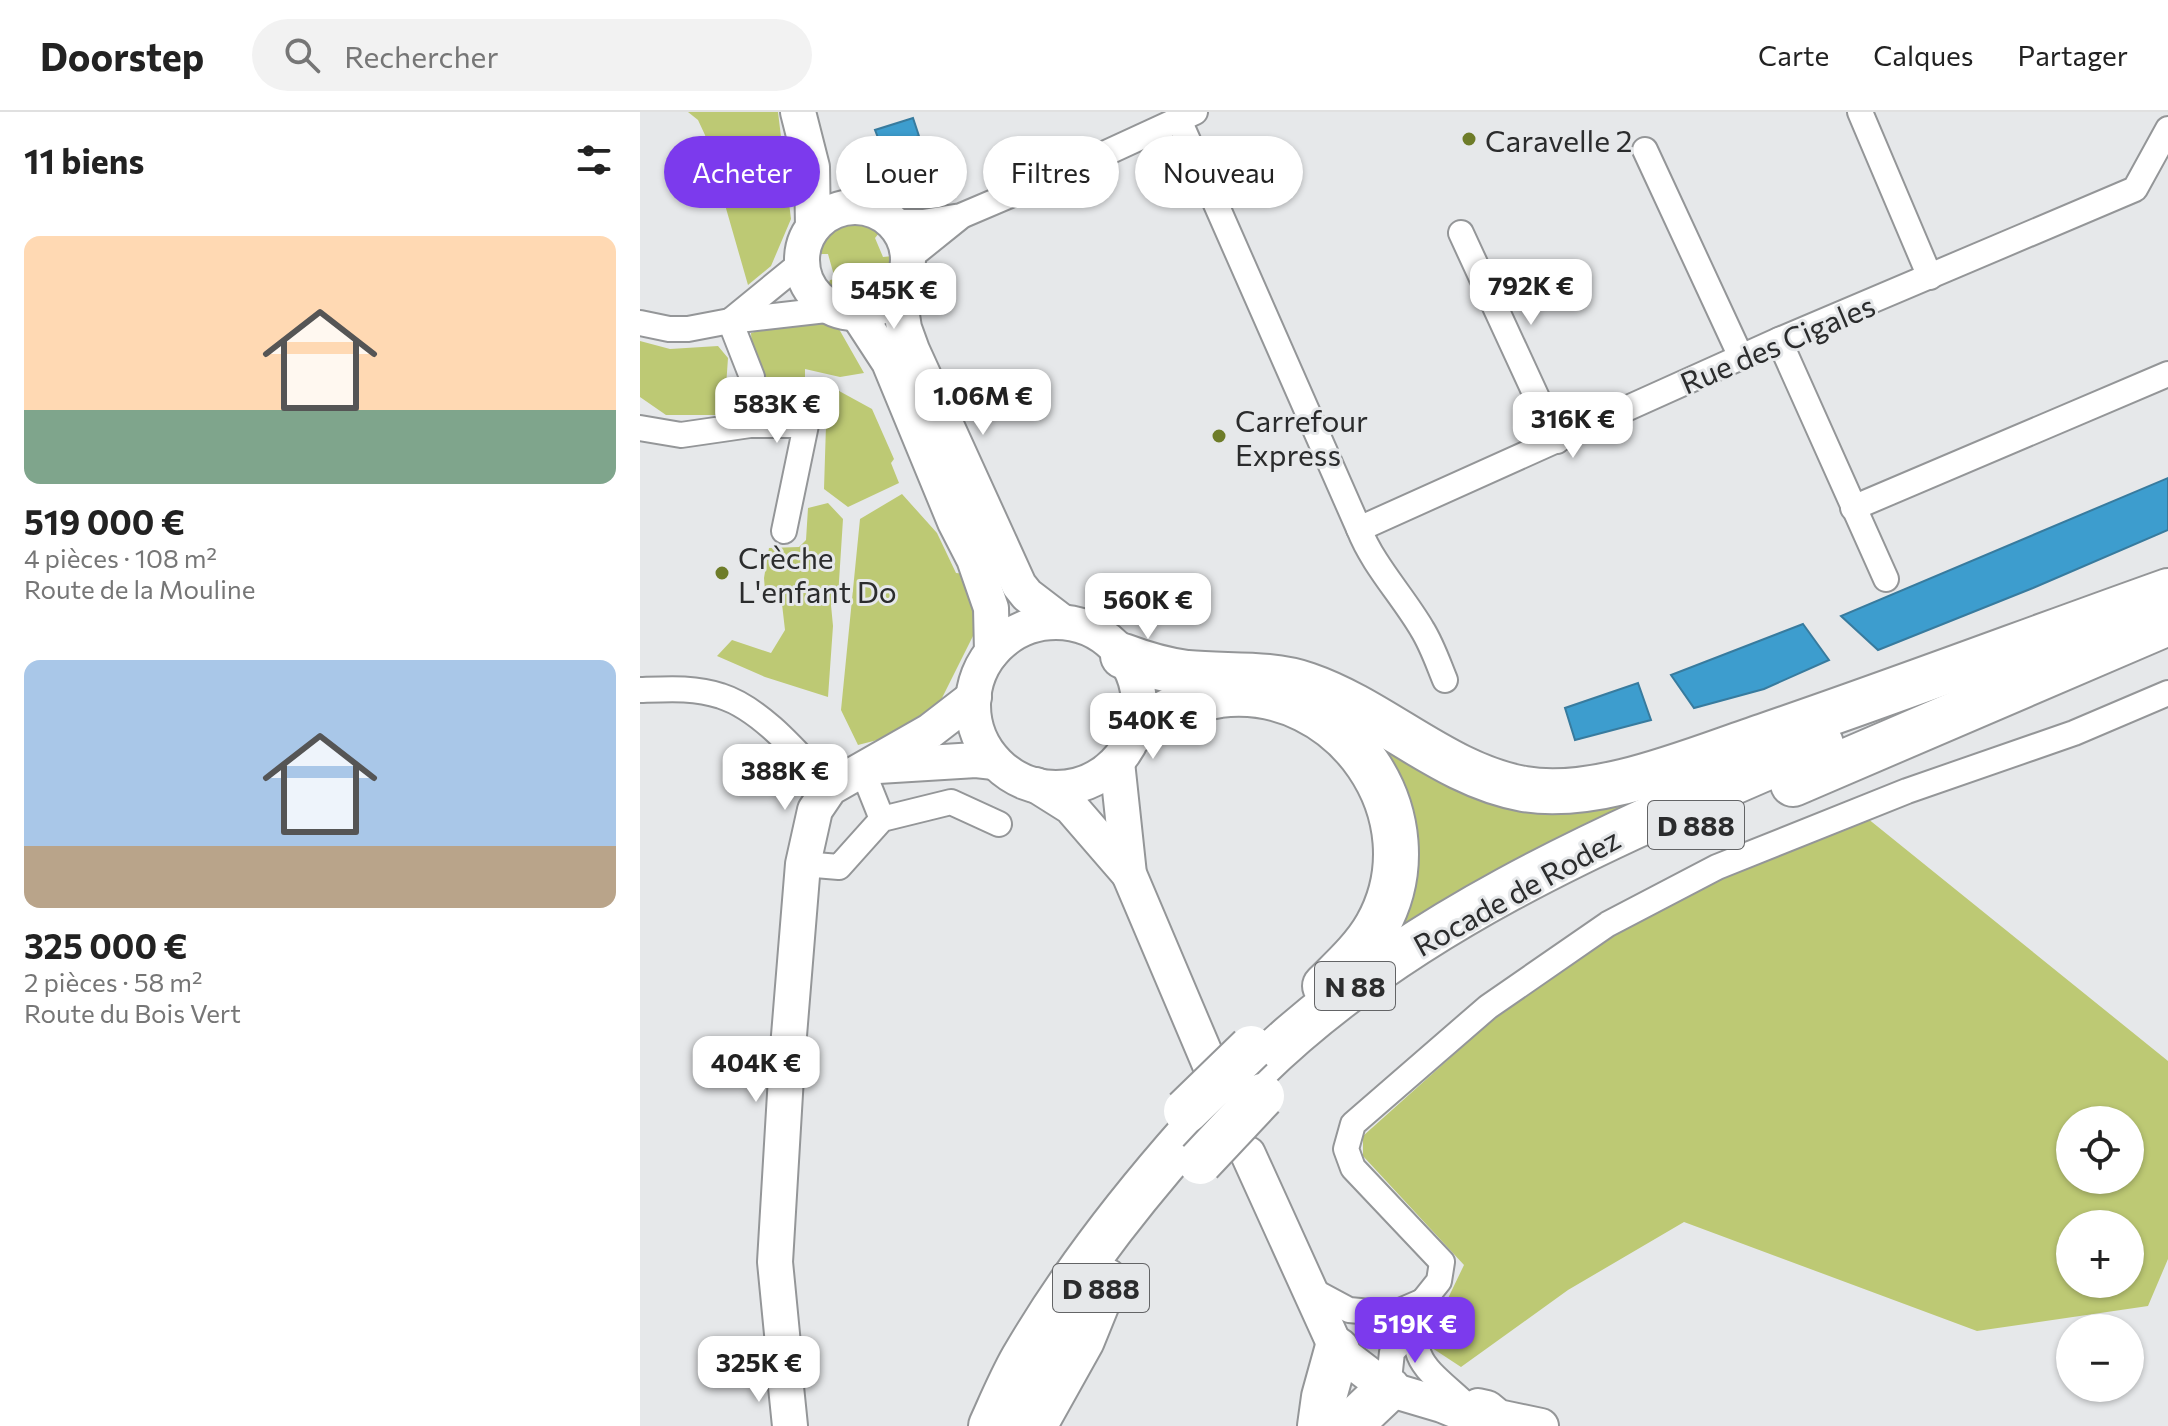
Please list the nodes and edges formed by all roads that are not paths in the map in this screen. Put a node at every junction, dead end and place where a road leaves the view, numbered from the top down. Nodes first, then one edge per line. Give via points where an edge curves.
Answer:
1 (798, 112) edge
2 (1860, 112) edge
3 (1187, 116) edge
4 (2168, 129) edge
5 (804, 136) edge
6 (1645, 150) dead end
7 (820, 174) edge
8 (836, 189) edge
9 (813, 208) edge
10 (848, 208) edge
11 (863, 208) edge
12 (961, 216) junction
13 (892, 222) junction
14 (813, 227) junction
15 (1461, 233) dead end
16 (801, 263) junction
17 (903, 275) junction
18 (1930, 277) junction
19 (846, 311) junction
20 (730, 321) junction
21 (640, 323) edge
22 (1779, 340) junction
23 (1741, 357) junction
24 (2168, 374) edge
25 (750, 425) junction
26 (640, 428) edge
27 (1557, 441) junction
28 (1853, 508) junction
29 (1359, 529) junction
30 (784, 531) dead end
31 (1886, 579) dead end
32 (2168, 592) edge
33 (1061, 621) junction
34 (2168, 623) edge
35 (992, 652) junction
36 (1123, 656) junction
37 (1445, 680) dead end
38 (640, 690) edge
39 (2168, 693) edge
40 (974, 697) junction
41 (1127, 746) junction
42 (994, 762) junction
43 (865, 767) junction
44 (1036, 785) junction
45 (830, 788) junction
46 (882, 819) junction
47 (999, 824) dead end
48 (803, 864) junction
49 (1129, 874) junction
50 (1464, 914) joint
51 (1210, 1065) dead end
52 (1256, 1071) junction
53 (1193, 1134) junction
54 (1248, 1154) dead end
55 (1128, 1203) joint
56 (1106, 1281) junction
57 (1308, 1288) junction
58 (1423, 1301) junction
59 (1415, 1327) junction
60 (1337, 1350) junction
61 (1388, 1389) junction
62 (1453, 1404) junction
63 (790, 1426) edge
64 (991, 1426) edge
65 (1020, 1426) edge
66 (1034, 1426) edge
67 (1320, 1426) edge
68 (1349, 1426) edge
69 (1541, 1426) edge
70 (1559, 1426) edge
71 (1568, 1426) edge

1 - 5 street
2 - 18 street
3 - 12 street
3 - 29 street
4 - 18 street, Rue des Cigales via 2135,189
6 - 23 street
7 - 8 street
9 - 14 street
10 - 14 street via 825,215
11 - 13 street
12 - 13 street
12 - 17 street
13 - 17 street via 906,246
14 - 16 street
15 - 27 street
16 - 19 street via 822,302
16 - 20 street
17 - 19 street via 887,301 873,309
17 - 33 street via 904,328 1001,548 1027,595
18 - 22 street, Rue des Cigales
19 - 20 street
19 - 35 street via 889,362 974,559 991,608
20 - 21 street via 688,329
20 - 25 street via 752,377
22 - 23 street, Rue des Cigales
22 - 28 street
23 - 27 street, Rue des Cigales
24 - 28 street
25 - 26 street via 681,435
25 - 30 street via 806,425
27 - 29 street, Rue des Cigales
28 - 31 street
29 - 37 street via 1424,631
32 - 36 highway via 1707,755 1614,783 1561,792 1511,786 1472,772 1306,684 1174,671
32 - 50 highway, Rocade de Rodez / D 888 via 1671,809
33 - 35 street via 1014,632
33 - 36 street via 1098,633
34 - 52 highway, Rocade de Rodez / D 888 via 1666,838 1518,913 1397,990 1321,1047
35 - 40 street
36 - 41 street via 1138,693
38 - 45 street via 681,689 732,701 753,712
39 - 58 street via 1717,867 1608,924 1488,1007 1353,1124 1346,1149 1353,1168 1442,1262 1439,1281
40 - 42 street via 974,717
40 - 43 street via 943,722
41 - 44 street via 1081,785
41 - 49 street
41 - 52 highway via 1177,706 1204,698 1240,695 1285,703 1332,726 1357,749 1390,807 1396,861 1376,926
42 - 43 street
42 - 44 street
43 - 45 street
43 - 46 street
44 - 49 street via 1071,807
45 - 48 street via 815,810
46 - 47 street via 951,802
46 - 48 street via 839,867
48 - 63 street via 775,1262
49 - 51 street
50 - 52 highway, Rocade de Rodez / N 88 via 1325,1008
52 - 53 highway, Rocade de Rodez / N 88, bridge
53 - 55 highway, Rocade de Rodez / N 88
53 - 56 highway, Rocade de Rodez / D 888 via 1142,1230
54 - 57 street
55 - 64 highway, Rocade de Rodez / D 888 via 1022,1361
56 - 65 highway, Rocade de Rodez / D 888
56 - 66 highway via 1082,1340
57 - 58 street via 1349,1310 1393,1314
57 - 60 street
58 - 59 street
59 - 61 street via 1392,1352
59 - 62 street via 1420,1362
60 - 61 street
60 - 67 highway
61 - 62 street
61 - 68 highway
62 - 69 street via 1487,1408 1498,1417
70 - 71 street

